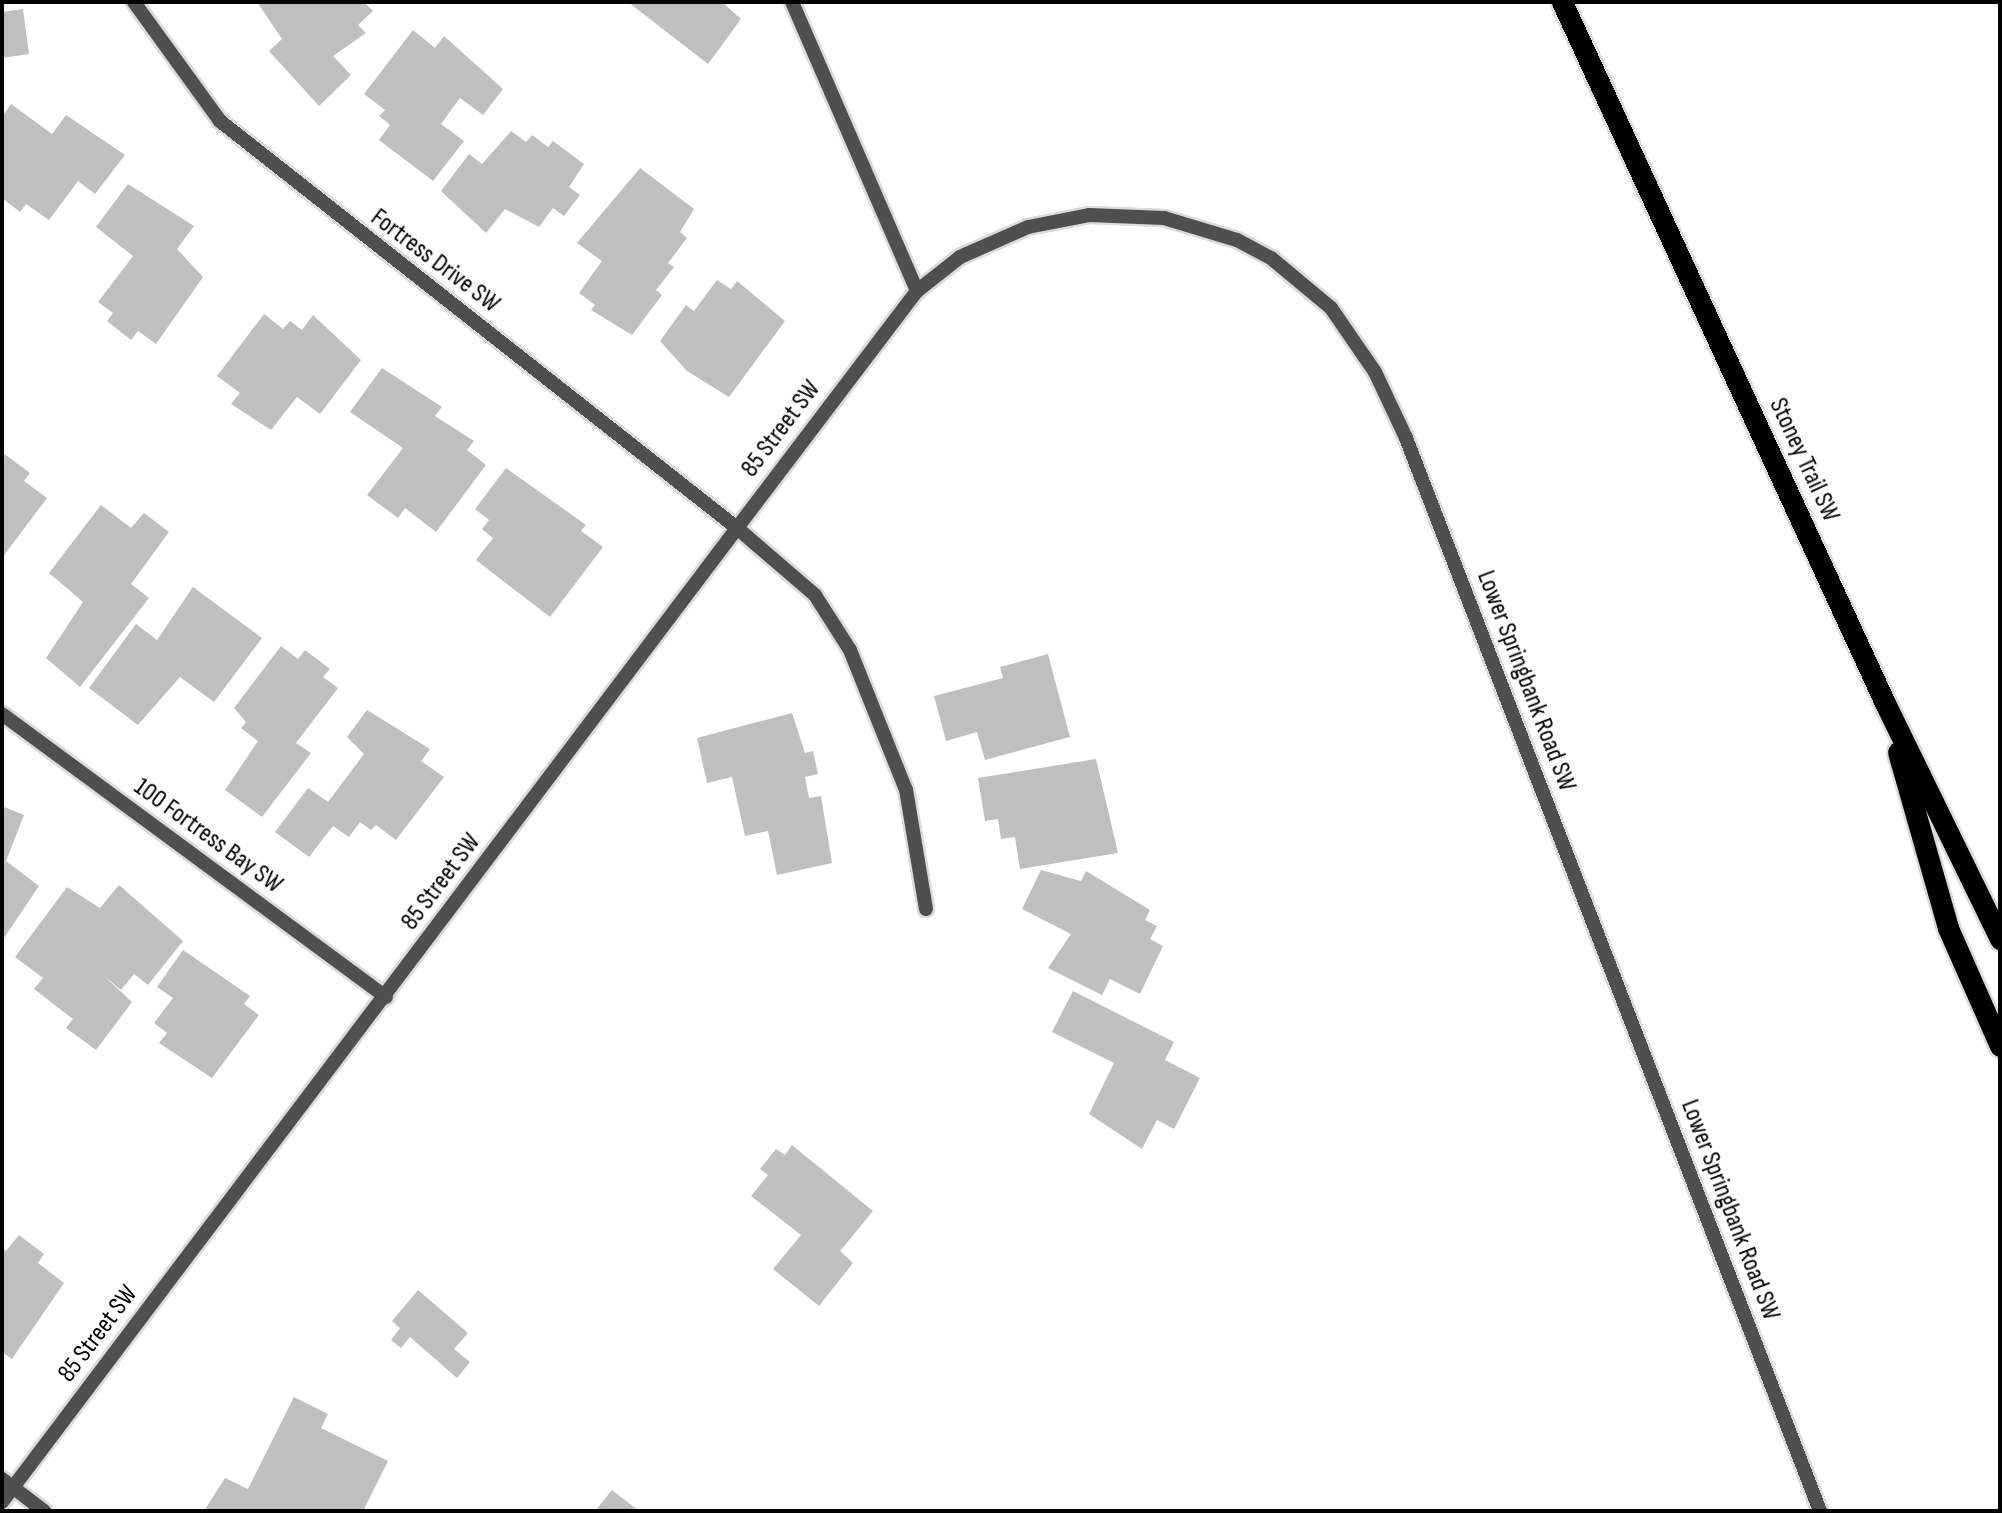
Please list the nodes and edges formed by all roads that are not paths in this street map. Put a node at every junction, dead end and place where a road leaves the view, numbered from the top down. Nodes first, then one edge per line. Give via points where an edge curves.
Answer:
1 (134, 2) edge
2 (792, 2) edge
3 (1562, 2) edge
4 (917, 290) junction
5 (737, 528) junction
6 (1885, 703) junction
7 (2, 715) edge
8 (926, 909) dead end
9 (2000, 939) edge
10 (386, 997) junction
11 (2000, 1046) edge
12 (7, 1483) edge
13 (2, 1502) edge
14 (44, 1511) edge
15 (1821, 1511) edge

1 - 5 street, Fortress Drive SW via 220,121 372,247 541,370
2 - 4 street
3 - 6 highway, Stoney Trail SW
4 - 5 street, 85 Street SW
4 - 15 street, Lower Springbank Road SW via 960,257 1028,227 1089,215 1164,218 1237,240 1271,258 1303,281 1356,338 1406,438
5 - 8 street, Fortress Drive SW via 815,595 850,650 906,790
5 - 10 street, 85 Street SW
6 - 9 highway, Stoney Trail SW
6 - 11 highway via 1948,928
7 - 10 street, 100 Fortress Bay SW
10 - 12 street, 85 Street SW
12 - 13 street, 85 Street SW
12 - 14 street

